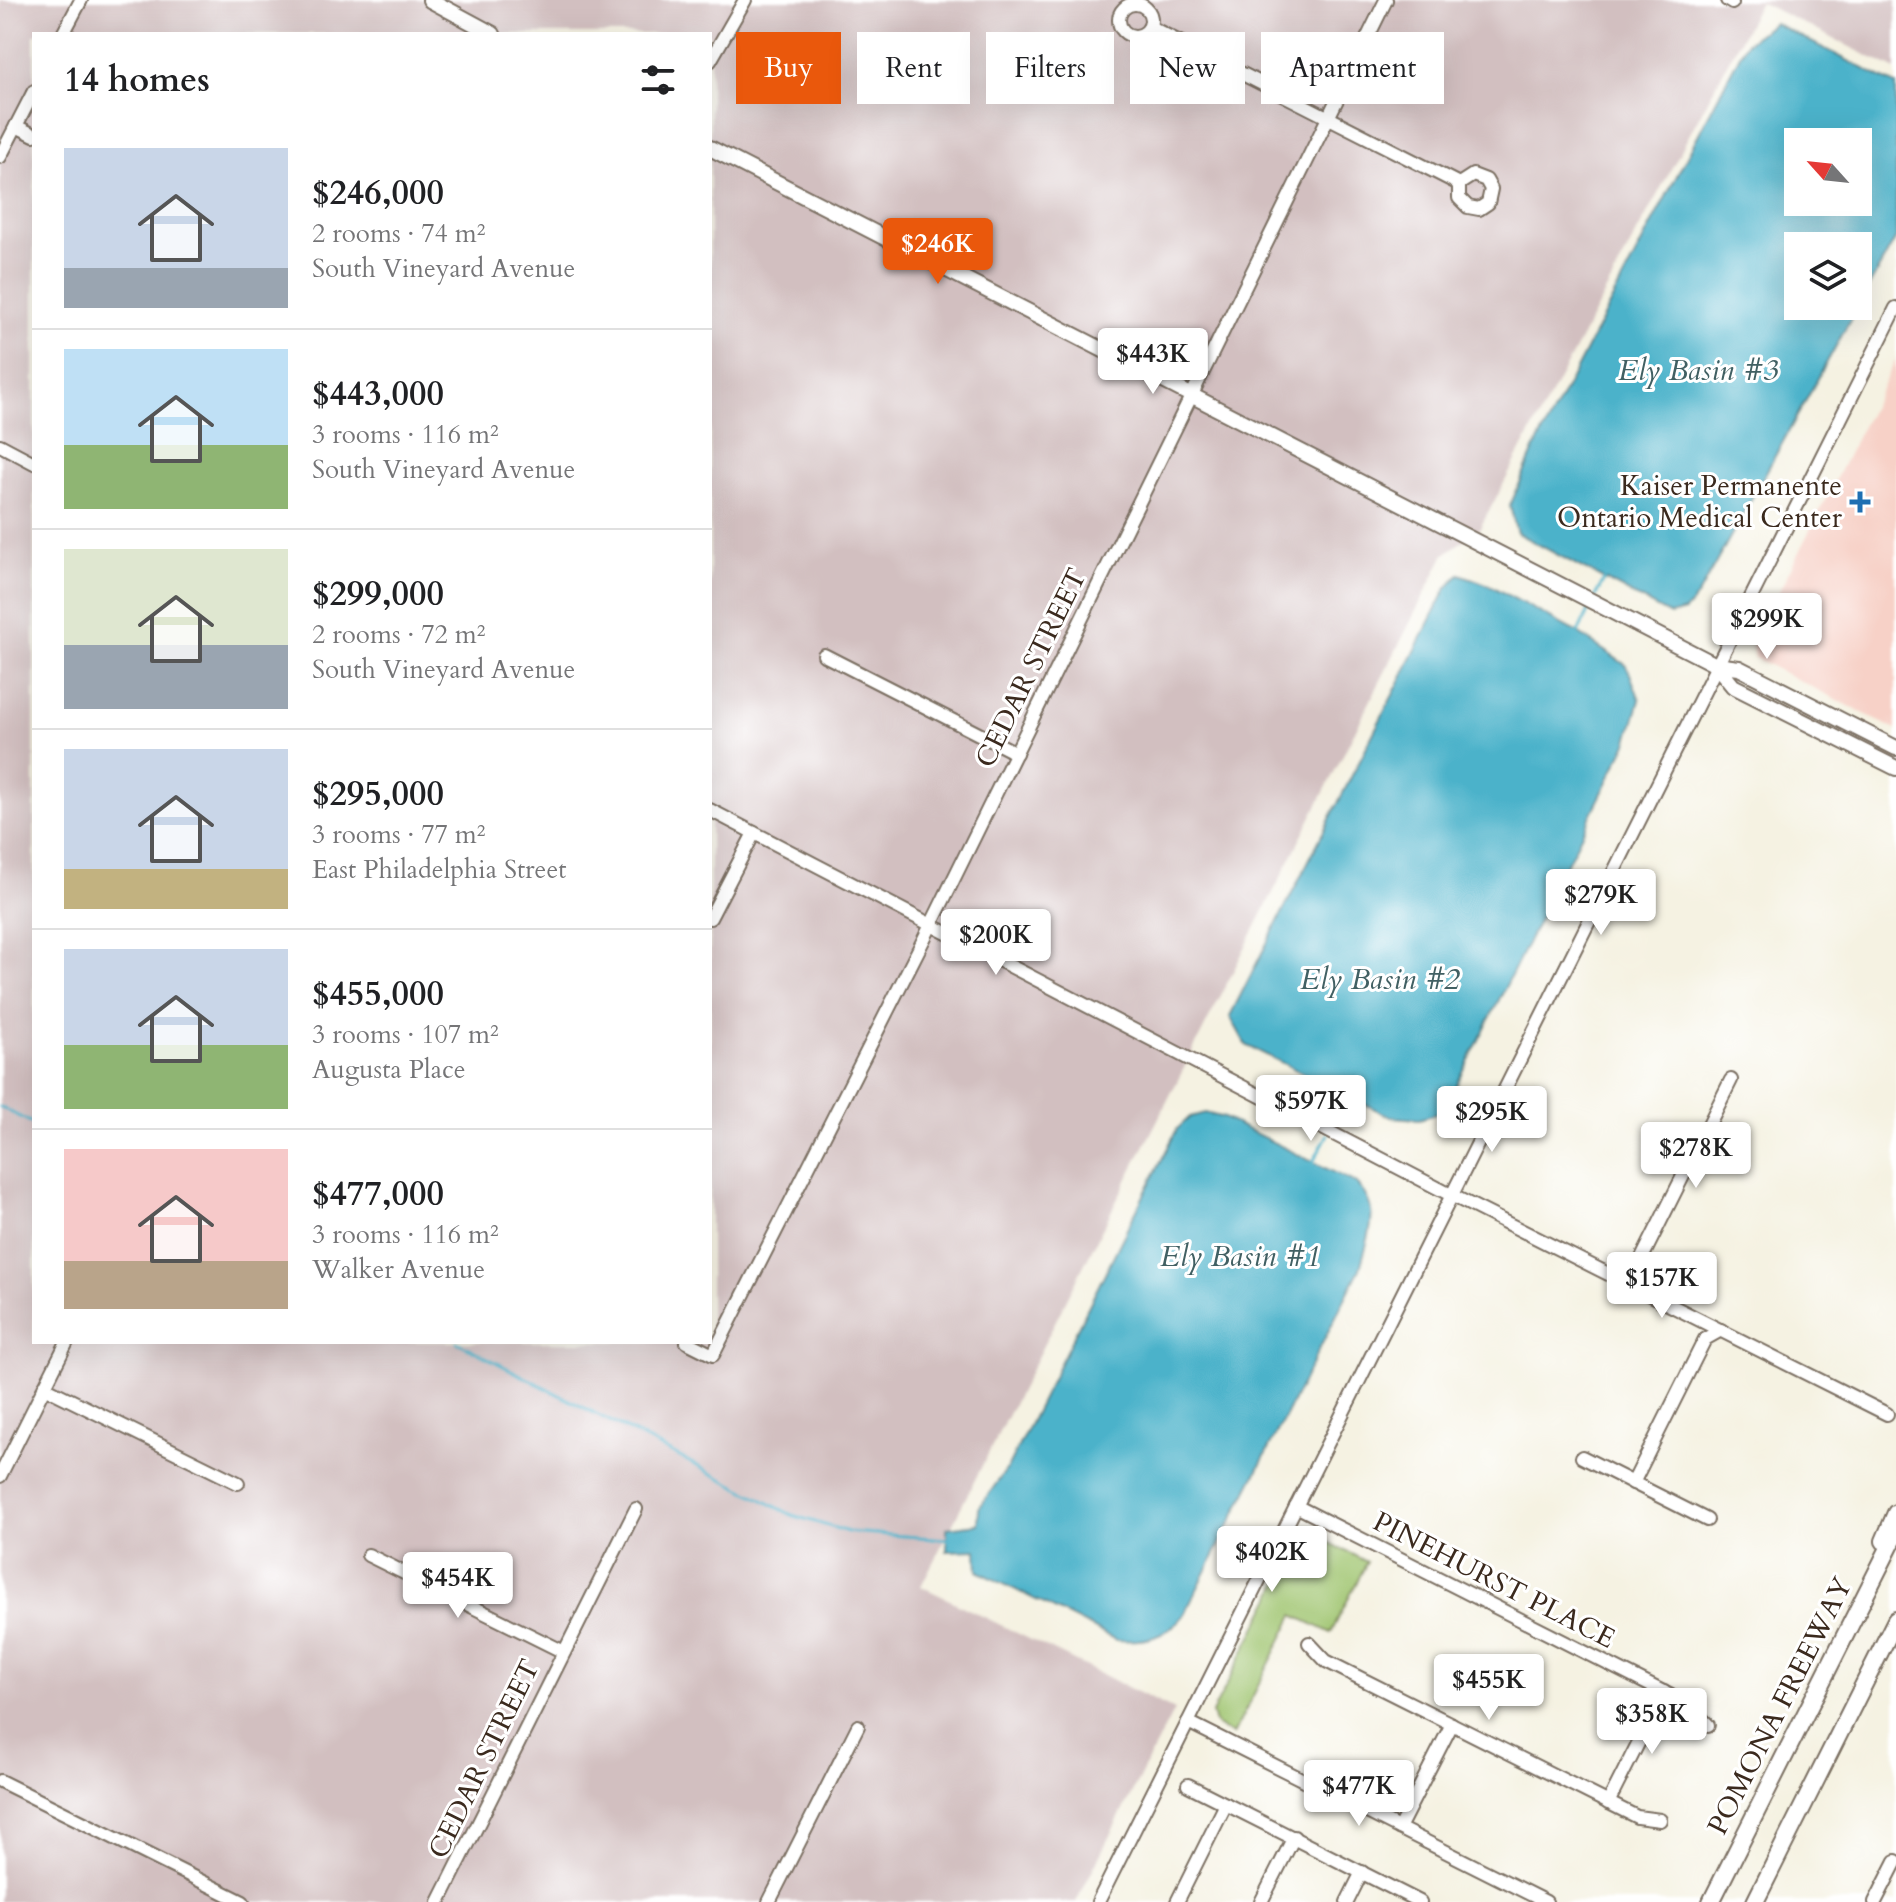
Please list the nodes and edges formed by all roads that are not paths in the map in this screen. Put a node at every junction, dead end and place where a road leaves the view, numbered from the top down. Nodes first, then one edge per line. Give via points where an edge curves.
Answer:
1 (81, 0) edge
2 (430, 0) edge
3 (745, 0) edge
4 (1386, 0) edge
5 (1150, 27) dead end
6 (64, 32) edge
7 (489, 32) edge
8 (712, 58) edge
9 (32, 95) edge
10 (1329, 117) junction
11 (16, 126) junction
12 (32, 134) edge
13 (712, 149) edge
14 (0, 157) edge
15 (1459, 184) dead end
16 (1896, 308) edge
17 (1193, 394) junction
18 (0, 445) edge
19 (32, 462) edge
20 (824, 655) dead end
21 (1716, 665) junction
22 (1896, 748) edge
23 (1016, 753) junction
24 (1896, 768) edge
25 (712, 811) edge
26 (754, 833) junction
27 (712, 914) edge
28 (932, 923) junction
29 (1731, 1080) dead end
30 (1451, 1195) junction
31 (1629, 1284) junction
32 (1721, 1330) junction
33 (66, 1344) edge
34 (691, 1344) edge
35 (44, 1387) junction
36 (1887, 1414) dead end
37 (1582, 1457) dead end
38 (0, 1476) edge
39 (238, 1483) dead end
40 (1633, 1483) junction
41 (1296, 1506) junction
42 (636, 1509) dead end
43 (1896, 1513) edge
44 (1707, 1520) dead end
45 (1896, 1534) edge
46 (368, 1555) dead end
47 (1896, 1620) edge
48 (1309, 1643) dead end
49 (564, 1652) junction
50 (1827, 1671) junction
51 (1664, 1692) junction
52 (1188, 1722) junction
53 (1452, 1724) junction
54 (1708, 1725) dead end
55 (858, 1726) dead end
56 (0, 1781) edge
57 (1188, 1785) dead end
58 (1608, 1803) junction
59 (1226, 1804) junction
60 (1660, 1820) dead end
61 (1399, 1828) junction
62 (1294, 1837) junction
63 (1896, 1861) edge
64 (1362, 1872) junction
65 (243, 1902) edge
66 (439, 1902) edge
67 (769, 1902) edge
68 (1098, 1902) edge
69 (1177, 1902) edge
70 (1261, 1902) edge
71 (1347, 1902) edge
72 (1420, 1902) edge
73 (1546, 1902) edge
74 (1711, 1902) edge
75 (1755, 1902) edge
76 (1875, 1902) edge

1 - 6 street
2 - 7 main road
3 - 8 street
4 - 10 street, CEDAR STREET
5 - 10 street
9 - 11 street
10 - 15 street
10 - 17 street, CEDAR STREET
11 - 12 street
11 - 14 street
13 - 17 main road
16 - 21 street
17 - 21 main road
17 - 23 street, CEDAR STREET
18 - 19 street
20 - 23 street
21 - 22 main road via 1739,668
21 - 24 main road via 1733,686
21 - 30 street
23 - 28 street, CEDAR STREET
25 - 26 street
26 - 27 street
26 - 28 street
28 - 30 street
28 - 34 street, CEDAR STREET via 713,1355
29 - 31 street
30 - 31 street
30 - 41 street
31 - 32 street
32 - 36 street
32 - 40 street via 1705,1339
33 - 35 street
35 - 38 street
35 - 39 street
37 - 40 street
40 - 44 street
41 - 51 street, PINEHURST PLACE
41 - 52 street
42 - 49 street, CEDAR STREET
43 - 50 highway
45 - 50 highway, POMONA FREEWAY
46 - 49 street
47 - 75 highway
48 - 53 street via 1326,1661
49 - 66 street, CEDAR STREET
50 - 74 highway, POMONA FREEWAY
51 - 54 street, PINEHURST PLACE via 1689,1705
51 - 58 street
52 - 61 street
52 - 68 street
53 - 58 street
53 - 61 street
55 - 67 street
56 - 65 street
57 - 59 street
58 - 60 street via 1637,1817
59 - 62 street
59 - 69 street
61 - 73 street
62 - 64 street
62 - 70 street
63 - 76 street
64 - 71 street
64 - 72 street

